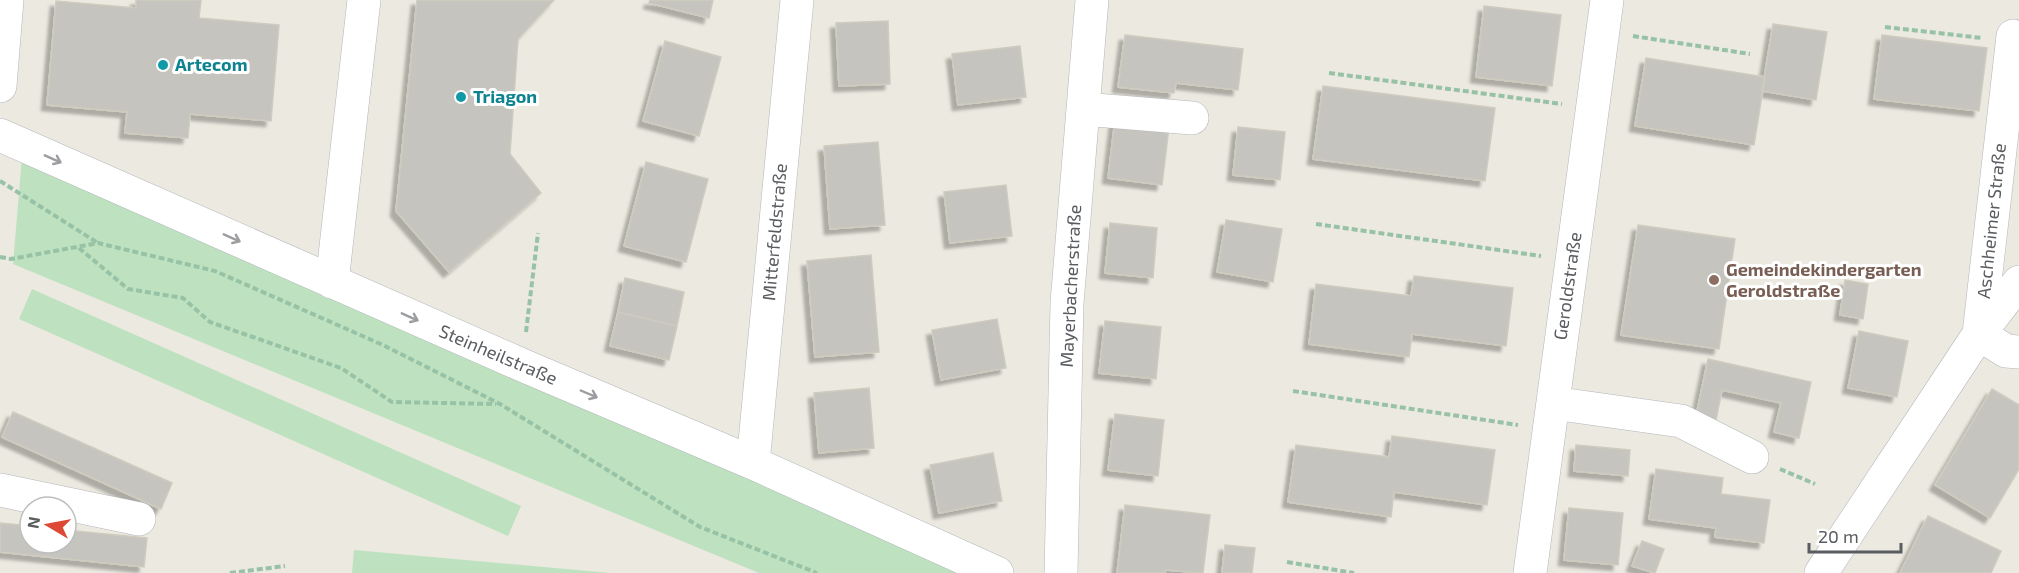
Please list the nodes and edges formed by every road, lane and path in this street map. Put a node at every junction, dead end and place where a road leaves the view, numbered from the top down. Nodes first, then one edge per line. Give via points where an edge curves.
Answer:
1 (7, 0) edge
2 (364, 0) edge
3 (797, 0) edge
4 (1092, 0) edge
5 (1605, 16) edge
6 (1885, 27) dead end
7 (1999, 37) joint
8 (1749, 54) dead end
9 (1329, 73) dead end
10 (0, 86) edge
11 (1592, 108) junction
12 (1083, 109) junction
13 (1192, 118) dead end
14 (0, 135) edge
15 (0, 180) edge
16 (1316, 224) dead end
17 (538, 233) dead end
18 (98, 243) junction
19 (79, 248) junction
20 (0, 257) edge
21 (1572, 260) junction
22 (332, 282) junction
23 (2019, 282) edge
24 (1979, 334) junction
25 (2019, 352) edge
26 (522, 365) junction
27 (1293, 391) dead end
28 (500, 404) junction
29 (1551, 416) junction
30 (1752, 457) dead end
31 (753, 463) junction
32 (0, 490) edge
33 (139, 519) dead end
34 (1287, 562) dead end
35 (285, 566) dead end
36 (230, 573) edge
37 (817, 573) edge
38 (997, 573) edge
39 (1061, 573) edge
40 (1354, 573) edge
41 (1530, 573) edge
42 (1821, 573) edge

1 - 10 street
2 - 22 street
3 - 31 street, Mitterfeldstraße
4 - 12 street, Mayerbacherstraße
5 - 8 path
5 - 11 street, Geroldstraße
6 - 7 path
7 - 24 street, Aschheimer Straße
9 - 11 path
11 - 21 street, Geroldstraße
12 - 13 street
12 - 39 street, Mayerbacherstraße via 1067,303
14 -> 22 street, Steinheilstraße
15 - 18 path
16 - 21 path
17 - 26 path
18 - 19 path
18 - 28 path via 215,271 383,345
19 - 20 path via 11,259
19 - 28 path via 128,289 183,298 210,322 341,368 392,402
21 - 29 street, Geroldstraße
22 -> 26 street, Steinheilstraße
23 - 24 street, Aschheimer Straße
24 - 25 street via 2006,351
24 - 42 street, Aschheimer Straße
26 -> 31 street, Steinheilstraße
27 - 29 path
28 - 37 path via 700,527
29 - 30 street via 1681,421
29 - 41 street, Geroldstraße
31 - 38 street, Steinheilstraße
32 - 33 street
34 - 40 path
35 - 36 path

